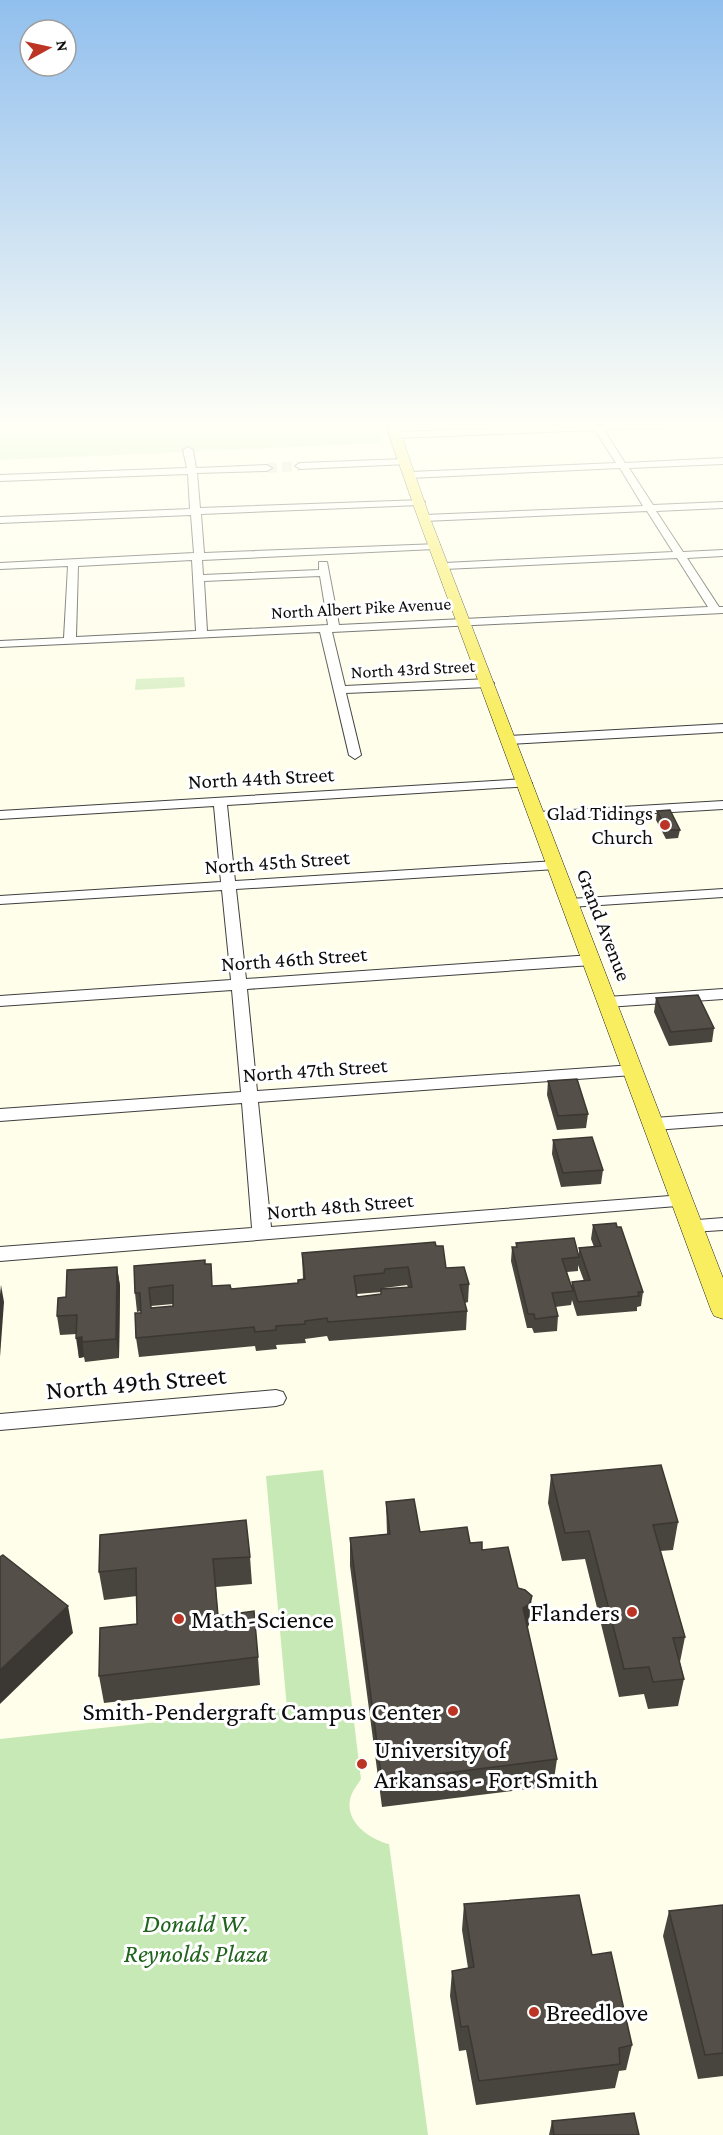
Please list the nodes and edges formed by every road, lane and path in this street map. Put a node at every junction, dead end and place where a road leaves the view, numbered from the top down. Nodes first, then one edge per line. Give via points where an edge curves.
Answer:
1 (197, 523) edge
2 (426, 523) edge
3 (659, 523) edge
4 (435, 546) junction
5 (320, 551) junction
6 (723, 553) edge
7 (680, 555) junction
8 (198, 556) junction
9 (73, 562) junction
10 (0, 566) edge
11 (444, 566) junction
12 (325, 573) junction
13 (198, 578) junction
14 (719, 610) edge
15 (464, 621) junction
16 (330, 628) junction
17 (202, 634) junction
18 (70, 640) junction
19 (0, 644) edge
20 (488, 683) junction
21 (340, 690) junction
22 (723, 728) edge
23 (509, 740) junction
24 (355, 755) dead end
25 (525, 783) junction
26 (220, 802) junction
27 (723, 805) edge
28 (0, 815) edge
29 (538, 816) junction
30 (556, 865) junction
31 (228, 886) junction
32 (723, 893) edge
33 (0, 900) edge
34 (570, 903) junction
35 (592, 960) junction
36 (239, 984) junction
37 (723, 994) edge
38 (0, 1001) edge
39 (607, 1002) junction
40 (633, 1070) junction
41 (249, 1098) junction
42 (0, 1115) edge
43 (723, 1119) edge
44 (654, 1124) junction
45 (682, 1201) junction
46 (723, 1224) edge
47 (692, 1226) junction
48 (262, 1234) junction
49 (0, 1254) edge
50 (723, 1310) edge
51 (276, 1398) dead end
52 (0, 1422) edge

1 - 8 street
2 - 4 main road, Grand Avenue
3 - 7 street
4 - 5 street
4 - 11 main road, Grand Avenue
5 - 8 street
5 - 12 street
6 - 7 street
7 - 11 street
7 - 14 street
8 - 9 street
8 - 13 street
9 - 10 street
9 - 18 street
11 - 15 main road, Grand Avenue
12 - 13 street
12 - 16 street
13 - 17 street
14 - 15 street, North Albert Pike Avenue
15 - 16 street, North Albert Pike Avenue
15 - 20 main road, Grand Avenue
16 - 17 street, North Albert Pike Avenue
16 - 21 street
17 - 18 street, North Albert Pike Avenue
18 - 19 street, North Albert Pike Avenue
20 - 21 street, North 43rd Street
20 - 23 main road, Grand Avenue
21 - 24 street
22 - 23 street
23 - 25 main road, Grand Avenue
25 - 26 street, North 44th Street
25 - 29 main road, Grand Avenue
26 - 28 street, North 44th Street
26 - 31 street
27 - 29 street
29 - 30 main road, Grand Avenue
30 - 31 street, North 45th Street
30 - 34 main road, Grand Avenue
31 - 33 street, North 45th Street
31 - 36 street
32 - 34 street
34 - 35 main road, Grand Avenue
35 - 36 street, North 46th Street
35 - 39 main road, Grand Avenue
36 - 38 street, North 46th Street
36 - 41 street
37 - 39 street
39 - 40 main road, Grand Avenue
40 - 41 street, North 47th Street
40 - 44 main road, Grand Avenue
41 - 42 street, North 47th Street
41 - 48 street
43 - 44 street
44 - 45 main road, Grand Avenue
45 - 47 main road, Grand Avenue
45 - 48 street, North 48th Street
46 - 47 street
47 - 50 main road, Grand Avenue
48 - 49 street, North 48th Street
51 - 52 street, North 49th Street

